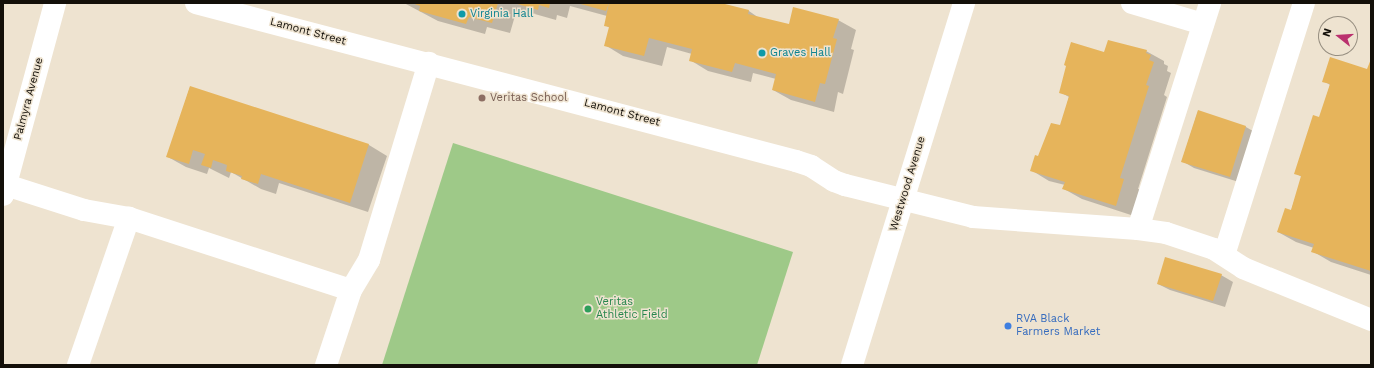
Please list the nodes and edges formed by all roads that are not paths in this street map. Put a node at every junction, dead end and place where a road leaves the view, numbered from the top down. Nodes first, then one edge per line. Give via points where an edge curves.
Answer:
1 (55, 3) edge
2 (196, 3) edge
3 (964, 3) edge
4 (1132, 3) edge
5 (1210, 3) edge
6 (1304, 3) edge
7 (1203, 24) junction
8 (429, 63) junction
9 (4, 190) edge
10 (903, 199) junction
11 (129, 218) junction
12 (1138, 229) junction
13 (1224, 255) junction
14 (351, 290) junction
15 (1371, 320) edge
16 (78, 365) edge
17 (326, 365) edge
18 (852, 365) edge

1 - 9 street, Palmyra Avenue
2 - 8 street, Lamont Street
3 - 10 street, Westwood Avenue
4 - 7 street
5 - 7 street
6 - 13 street
7 - 12 street
8 - 10 street, Lamont Street via 796,161 811,166 834,181
8 - 14 street via 369,260
9 - 11 street via 84,210
10 - 12 street, Lamont Street via 981,219
10 - 18 street, Westwood Avenue
11 - 14 street
11 - 16 street
12 - 13 street, Lamont Street via 1158,231 1206,246
13 - 15 street, Lamont Street via 1242,268
14 - 17 street

